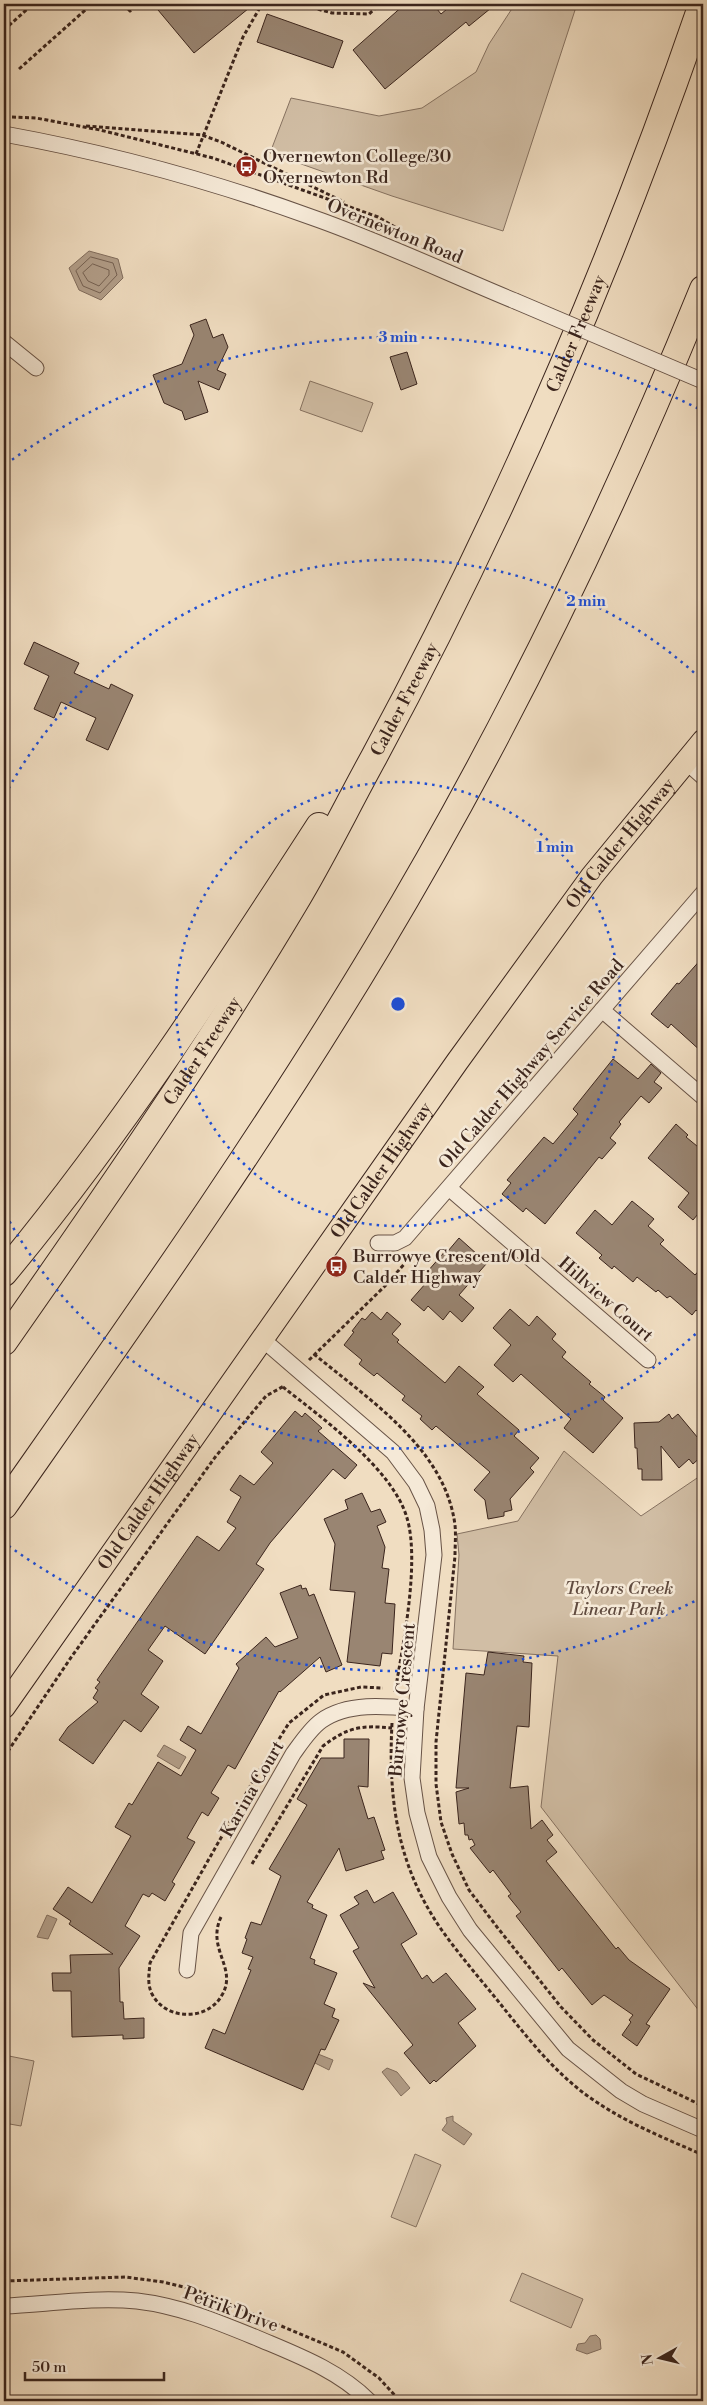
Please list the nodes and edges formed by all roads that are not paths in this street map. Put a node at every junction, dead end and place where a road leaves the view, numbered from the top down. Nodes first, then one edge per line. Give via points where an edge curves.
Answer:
1 (702, 4) edge
2 (4, 134) edge
3 (703, 290) edge
4 (4, 342) edge
5 (36, 368) dead end
6 (703, 381) edge
7 (486, 534) junction
8 (703, 740) edge
9 (686, 761) junction
10 (703, 777) edge
11 (703, 893) edge
12 (602, 1010) junction
13 (703, 1097) edge
14 (449, 1188) junction
15 (378, 1243) dead end
16 (4, 1273) edge
17 (261, 1338) junction
18 (4, 1342) edge
19 (648, 1360) dead end
20 (4, 1506) edge
21 (4, 1707) edge
22 (416, 1708) junction
23 (187, 1970) dead end
24 (703, 2130) edge
25 (4, 2306) edge
26 (369, 2401) edge

1 - 7 highway, Calder Freeway via 660,125 600,278
2 - 6 street, Overnewton Road, bridge via 134,163 274,204 365,237
3 - 20 highway via 640,438 555,620 488,751 410,890 336,1016 264,1129
4 - 5 street
7 - 16 highway via 380,725 245,940 136,1101
7 - 18 highway, Calder Freeway via 439,633 296,901 180,1087
8 - 9 main road, Old Calder Highway
9 - 10 street
9 - 17 main road, Old Calder Highway via 592,876
11 - 12 street, Old Calder Highway Service Road
12 - 13 street
12 - 14 street, Old Calder Highway Service Road
14 - 15 street, Old Calder Highway Service Road via 405,1238 395,1243
14 - 19 street, Hillview Court
17 - 21 main road, Old Calder Highway
17 - 22 street, Burrowye Crescent via 393,1452 427,1506 434,1555
22 - 23 street, Karina Court via 393,1706 337,1712 321,1721 303,1741 192,1932
22 - 24 street, Burrowye Crescent via 412,1778 417,1813 429,1857 470,1930 568,2049 621,2091
25 - 26 street, Petrik Drive via 136,2301 180,2309 319,2365

